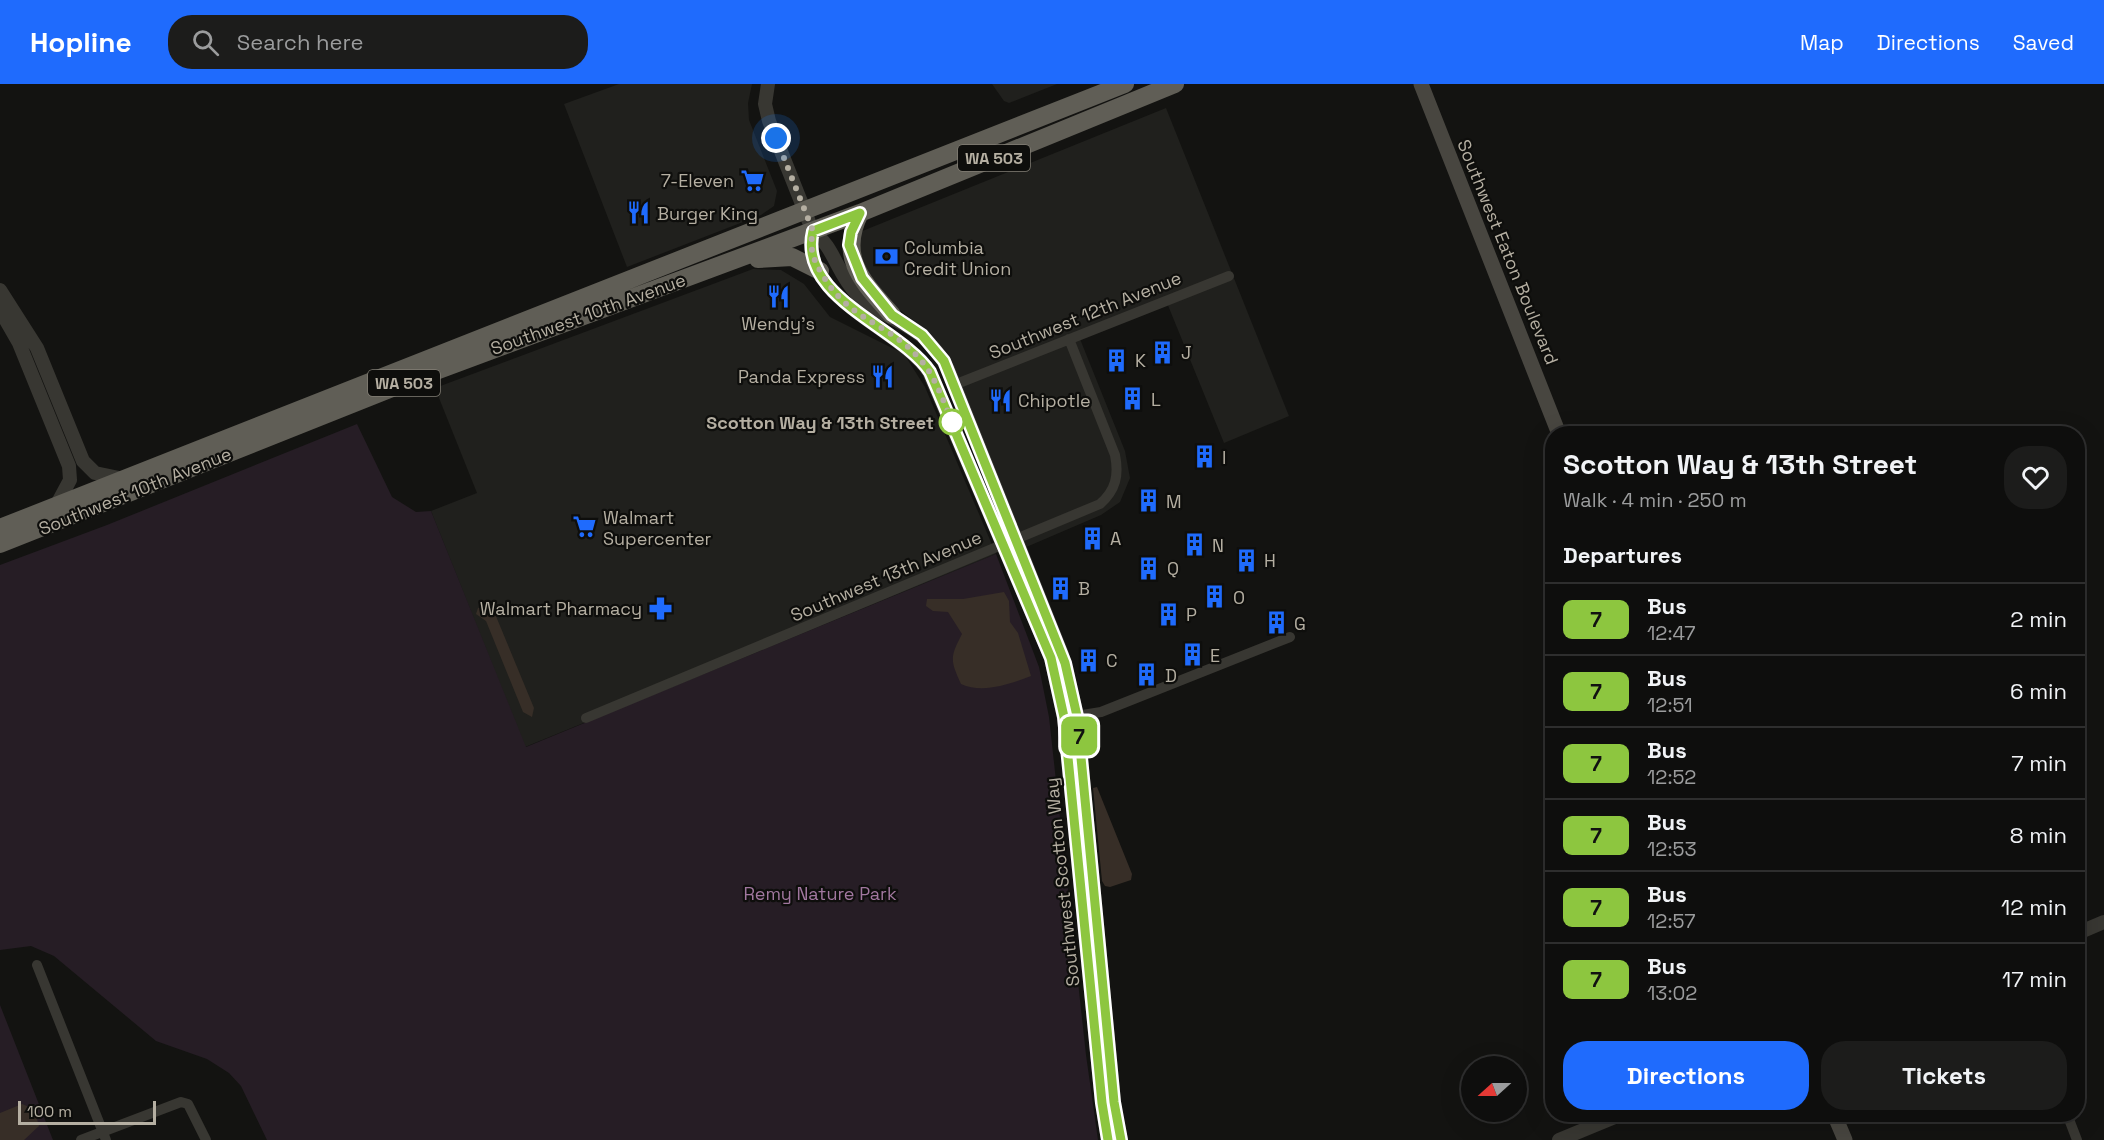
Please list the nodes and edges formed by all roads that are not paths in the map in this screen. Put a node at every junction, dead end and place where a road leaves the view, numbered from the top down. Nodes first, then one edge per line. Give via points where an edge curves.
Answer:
1 (768, 84) edge
2 (1125, 84) edge
3 (1175, 84) edge
4 (1421, 84) edge
5 (804, 210) junction
6 (860, 213) junction
7 (813, 231) junction
8 (738, 259) junction
9 (820, 271) junction
10 (1228, 276) dead end
11 (0, 290) edge
12 (0, 310) edge
13 (892, 315) junction
14 (1070, 339) junction
15 (954, 385) junction
16 (1556, 426) edge
17 (126, 479) junction
18 (56, 506) junction
19 (0, 528) edge
20 (1010, 542) junction
21 (0, 544) edge
22 (1290, 637) dead end
23 (1070, 717) junction
24 (586, 718) dead end
25 (2104, 922) edge
26 (2085, 930) edge
27 (37, 965) dead end
28 (1104, 1058) junction
29 (1603, 1122) edge
30 (1837, 1122) edge
31 (2070, 1122) edge
32 (105, 1136) edge
33 (81, 1140) edge
34 (206, 1140) edge
35 (1108, 1140) edge
36 (1121, 1140) edge
37 (1559, 1140) edge
38 (1845, 1140) edge
39 (2077, 1140) edge

1 - 5 street, Southwest Scotton Way via 765,104 769,121
2 - 5 highway, Southwest 10th Avenue / WA 503
3 - 6 highway, Southwest 10th Avenue / WA 503
4 - 16 main road, Southwest Eaton Boulevard
5 - 7 street, Southwest Scotton Way
5 - 17 highway, Southwest 10th Avenue / WA 503
6 - 7 highway, Southwest 10th Avenue / WA 503
6 - 13 highway via 851,232 850,250 862,278
7 - 8 highway, Southwest 10th Avenue / WA 503
7 - 9 street, Southwest Scotton Way via 809,246
7 - 13 street, Southwest Scotton Way via 826,240 839,271 857,293
8 - 9 highway via 784,256
8 - 21 highway, Southwest 10th Avenue / WA 503 via 420,377
9 - 20 street, Southwest Scotton Way via 851,310 898,339 925,365
10 - 14 street, Southwest 12th Avenue
11 - 17 street via 37,348 83,461 95,473
12 - 18 street via 19,343 69,466 70,480
13 - 15 street, Southwest Scotton Way via 932,345
14 - 15 street, Southwest 12th Avenue
14 - 20 street, Southwest 13th Avenue via 1115,455 1118,474 1100,504
15 - 20 street, Southwest Scotton Way
17 - 18 highway, Southwest 10th Avenue / WA 503
18 - 19 highway, Southwest 10th Avenue / WA 503
20 - 23 street, Southwest Scotton Way via 1065,663
20 - 24 street, Southwest 13th Avenue
22 - 23 street via 1101,712
23 - 28 street, Southwest Scotton Way
25 - 26 street
27 - 32 street
28 - 35 street, Southwest Scotton Way
28 - 36 street, Southwest Scotton Way
29 - 37 street
30 - 38 main road
31 - 39 street
32 - 33 street
32 - 34 street via 182,1102 188,1104

